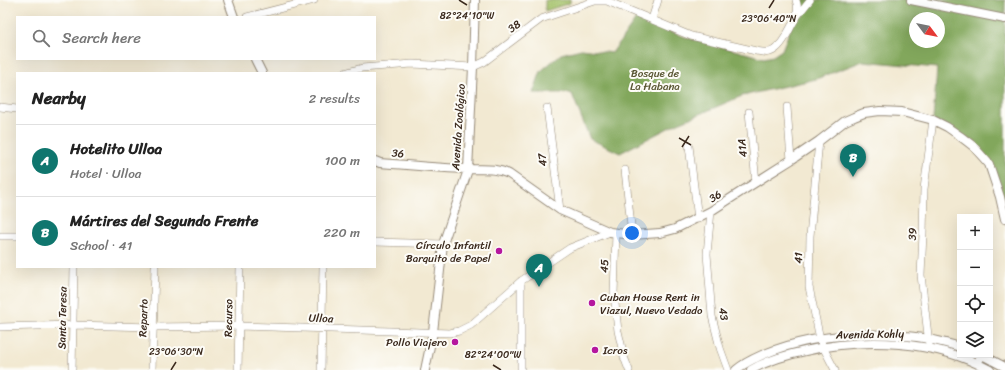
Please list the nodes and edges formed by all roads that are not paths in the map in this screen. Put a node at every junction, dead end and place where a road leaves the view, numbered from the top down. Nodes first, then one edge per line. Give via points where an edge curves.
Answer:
1 (228, 0) edge
2 (314, 0) edge
3 (475, 0) edge
4 (658, 0) edge
5 (796, 0) edge
6 (810, 0) edge
7 (911, 0) edge
8 (576, 4) edge
9 (234, 16) edge
10 (251, 16) edge
11 (796, 18) junction
12 (652, 19) junction
13 (1005, 19) edge
14 (256, 60) edge
15 (473, 67) junction
16 (262, 72) edge
17 (348, 72) edge
18 (0, 107) edge
19 (787, 107) dead end
20 (547, 108) dead end
21 (16, 109) edge
22 (749, 112) dead end
23 (932, 120) junction
24 (819, 141) junction
25 (689, 146) dead end
26 (791, 160) junction
27 (376, 161) edge
28 (468, 170) junction
29 (625, 170) dead end
30 (756, 182) junction
31 (560, 210) junction
32 (711, 211) junction
33 (698, 219) junction
34 (1005, 219) edge
35 (613, 232) junction
36 (632, 235) junction
37 (0, 236) edge
38 (16, 236) edge
39 (376, 242) edge
40 (443, 244) junction
41 (74, 268) edge
42 (155, 268) edge
43 (240, 268) edge
44 (323, 268) edge
45 (521, 281) junction
46 (73, 325) junction
47 (239, 326) junction
48 (0, 327) edge
49 (153, 327) junction
50 (322, 330) junction
51 (433, 332) junction
52 (873, 339) junction
53 (929, 340) junction
54 (822, 343) junction
55 (957, 346) edge
56 (930, 348) junction
57 (772, 356) junction
58 (980, 358) edge
59 (988, 358) edge
60 (977, 363) junction
61 (1005, 367) edge
62 (72, 370) edge
63 (152, 370) edge
64 (238, 370) edge
65 (321, 370) edge
66 (425, 370) edge
67 (521, 370) edge
68 (629, 370) edge
69 (728, 370) edge
70 (736, 370) edge
71 (751, 370) edge
72 (835, 370) edge
73 (990, 370) edge

1 - 9 street
2 - 10 street
3 - 15 street, Avenida Zoológico
4 - 12 street
5 - 11 street
6 - 11 street, 38
7 - 13 street
8 - 12 street, 38 via 607,2
8 - 15 street, 38 via 542,19 484,62
11 - 12 street, 38 via 779,45 770,52 691,36
14 - 16 street
15 - 17 street via 412,64 362,68
15 - 28 street, Avenida Zoológico
18 - 21 street
19 - 26 street
20 - 31 street, 47
22 - 30 street, 41A
23 - 24 street, 36 via 902,112 864,113 845,121
23 - 34 street, 36 via 947,127 973,146 989,164
23 - 53 street, 39 via 924,189 921,274
24 - 26 street, 36
24 - 54 street, 41 via 810,236 809,287
25 - 33 street
26 - 30 street, 36
27 - 28 street, 36
28 - 31 street, 36 via 492,169 509,174
28 - 40 street, Avenida Zoológico
29 - 36 street
30 - 32 street, 36
31 - 35 street, 36
32 - 33 street, 36
32 - 69 street, 43 via 708,254 712,316
33 - 36 street, 36 via 660,233
35 - 36 street, 36
35 - 45 street, Ulloa via 570,248
35 - 68 street, 45 via 614,294 618,331
37 - 38 street
39 - 40 street
40 - 51 street, Avenida Zoológico
41 - 46 street, Santa Teresa
42 - 49 street, Reparto
43 - 47 street, Recurso
44 - 50 street
45 - 51 street, Ulloa via 471,325 450,333
45 - 67 street
46 - 48 street, Ulloa
46 - 49 street, Ulloa
46 - 62 street, Santa Teresa
47 - 49 street, Ulloa
47 - 50 street, Ulloa
47 - 64 street, Recurso
49 - 63 street, Reparto
50 - 51 street, Ulloa
50 - 65 street
51 - 66 street, Avenida Zoológico
52 - 53 street, Avenida Kohly via 907,336
52 - 54 street, Avenida Kohly via 847,336
52 - 56 street, Avenida Kohly
53 - 55 street, Avenida Kohly
53 - 56 street, 39
54 - 57 street, Avenida Kohly via 805,341
54 - 72 street, 41
56 - 60 street, Avenida Kohly
57 - 70 street, Avenida Kohly via 748,362
57 - 71 street, Avenida Kohly
58 - 60 street
59 - 61 street
60 - 73 street, Avenida Kohly

